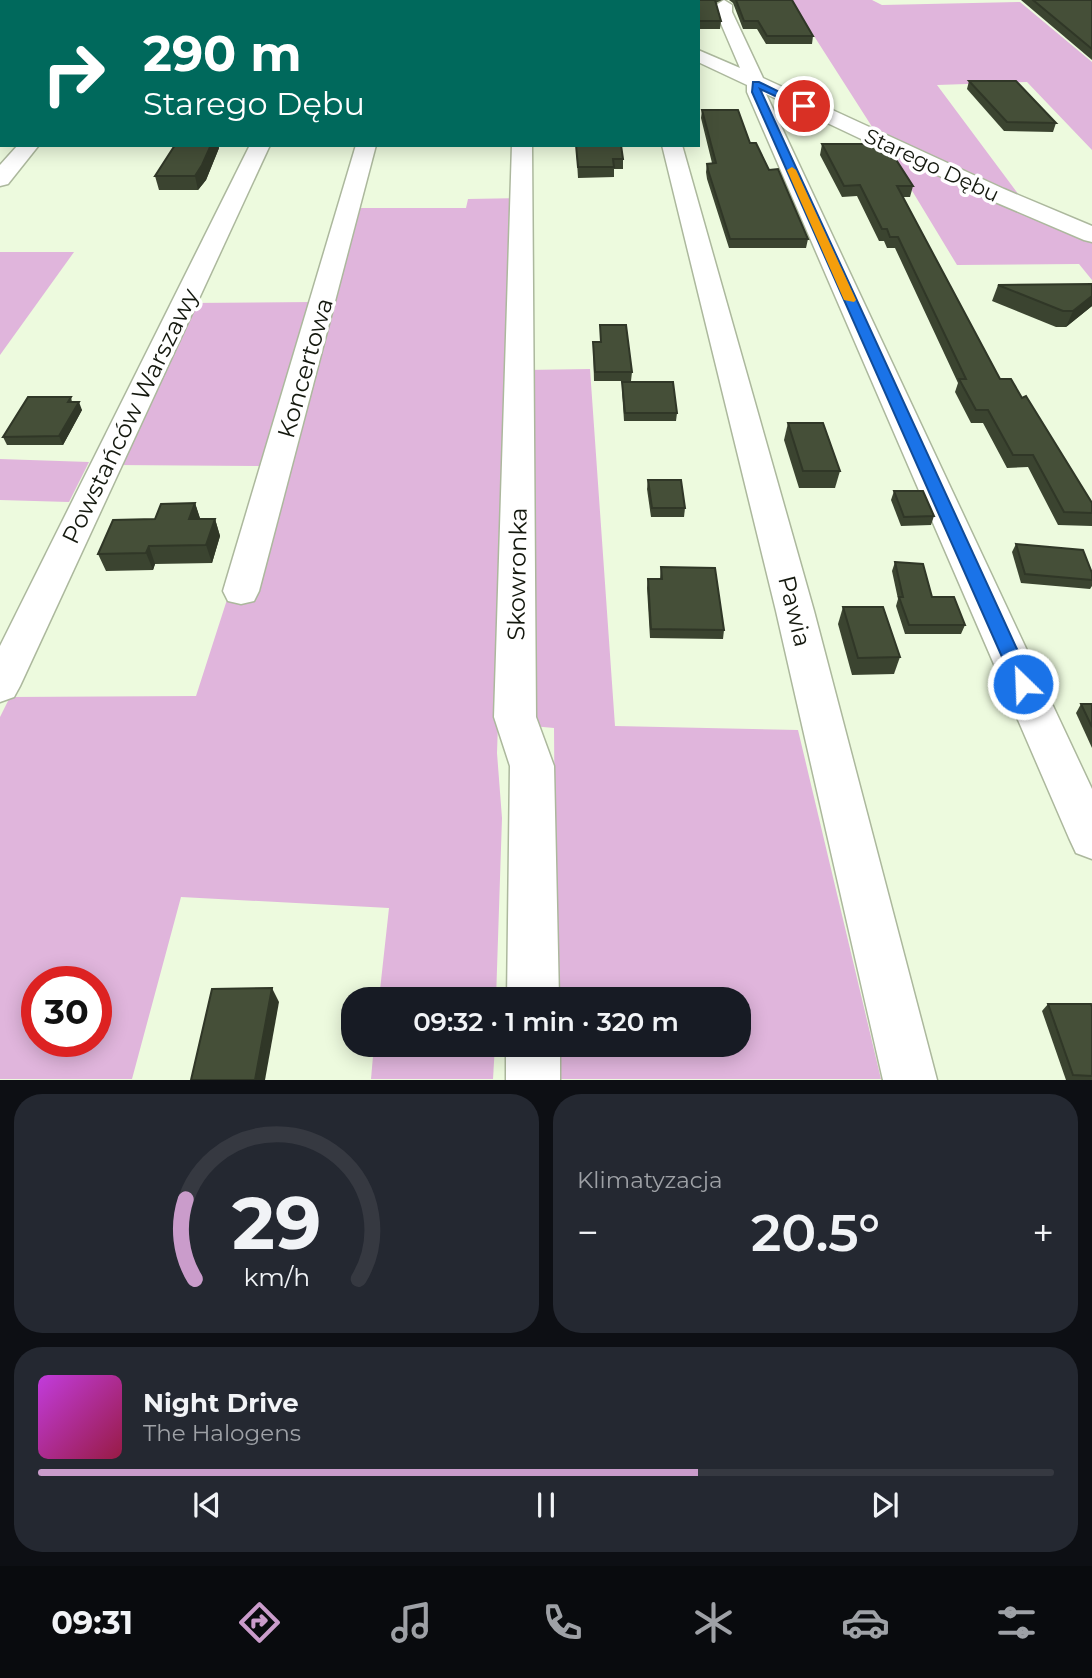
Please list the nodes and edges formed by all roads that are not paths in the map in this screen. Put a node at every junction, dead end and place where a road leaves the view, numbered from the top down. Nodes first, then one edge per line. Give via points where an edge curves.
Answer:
1 (724, 5) dead end
2 (700, 56) edge
3 (756, 84) junction
4 (27, 147) edge
5 (259, 147) edge
6 (365, 147) edge
7 (522, 147) edge
8 (673, 147) edge
9 (0, 179) edge
10 (1092, 234) edge
11 (241, 591) dead end
12 (0, 687) edge
13 (1092, 838) edge
14 (533, 987) edge
15 (533, 1057) edge
16 (533, 1080) edge
17 (910, 1080) edge

1 - 3 street
2 - 3 street, Starego Dębu
3 - 10 street, Starego Dębu
3 - 13 street
4 - 9 street
5 - 12 street, Powstańców Warszawy
6 - 11 street, Koncertowa
7 - 14 street, Skowronka via 515,717 532,766
8 - 17 street, Pawia via 795,611
15 - 16 street

